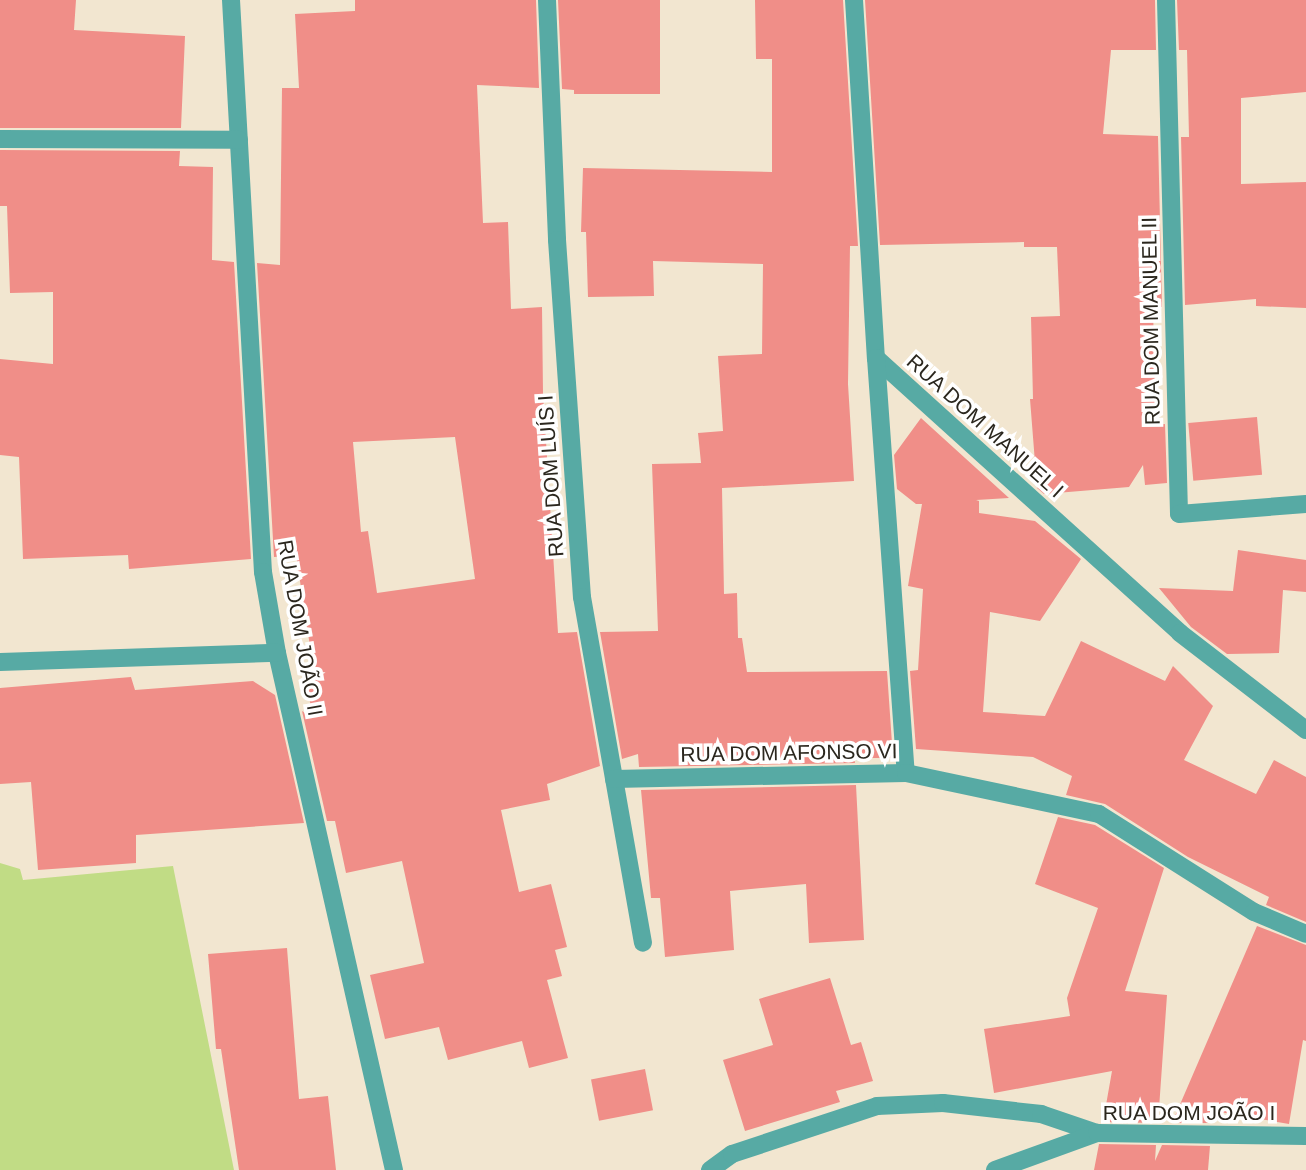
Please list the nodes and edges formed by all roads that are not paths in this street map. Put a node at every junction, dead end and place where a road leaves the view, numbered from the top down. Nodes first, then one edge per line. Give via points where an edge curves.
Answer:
1 (231, 0) edge
2 (547, 0) edge
3 (854, 0) edge
4 (1166, 0) edge
5 (0, 139) edge
6 (239, 140) junction
7 (876, 358) junction
8 (1306, 504) edge
9 (277, 653) junction
10 (0, 662) edge
11 (1306, 730) edge
12 (906, 773) junction
13 (614, 779) junction
14 (1306, 934) edge
15 (643, 943) dead end
16 (1097, 1133) junction
17 (1306, 1136) edge
18 (394, 1170) edge
19 (710, 1170) edge
20 (995, 1170) edge

1 - 6 street, RUA DOM JOÃO II
2 - 13 street, RUA DOM LUÍS I via 557,240 582,597
3 - 7 street, RUA DOM MANUEL I
4 - 8 street, RUA DOM MANUEL II via 1179,514
5 - 6 street
6 - 9 street, RUA DOM JOÃO II via 263,572
7 - 11 street, RUA DOM MANUEL I via 1180,633
7 - 12 street
9 - 10 street
9 - 18 street, RUA DOM JOÃO II
12 - 13 street, RUA DOM AFONSO VI
12 - 14 street, RUA DOM AFONSO VI via 1099,814 1254,912
13 - 15 street, RUA DOM LUÍS I
16 - 17 street, RUA DOM JOÃO I
16 - 19 street via 1041,1114 943,1103 877,1106 733,1154
16 - 20 street, RUA DOM JOÃO I

